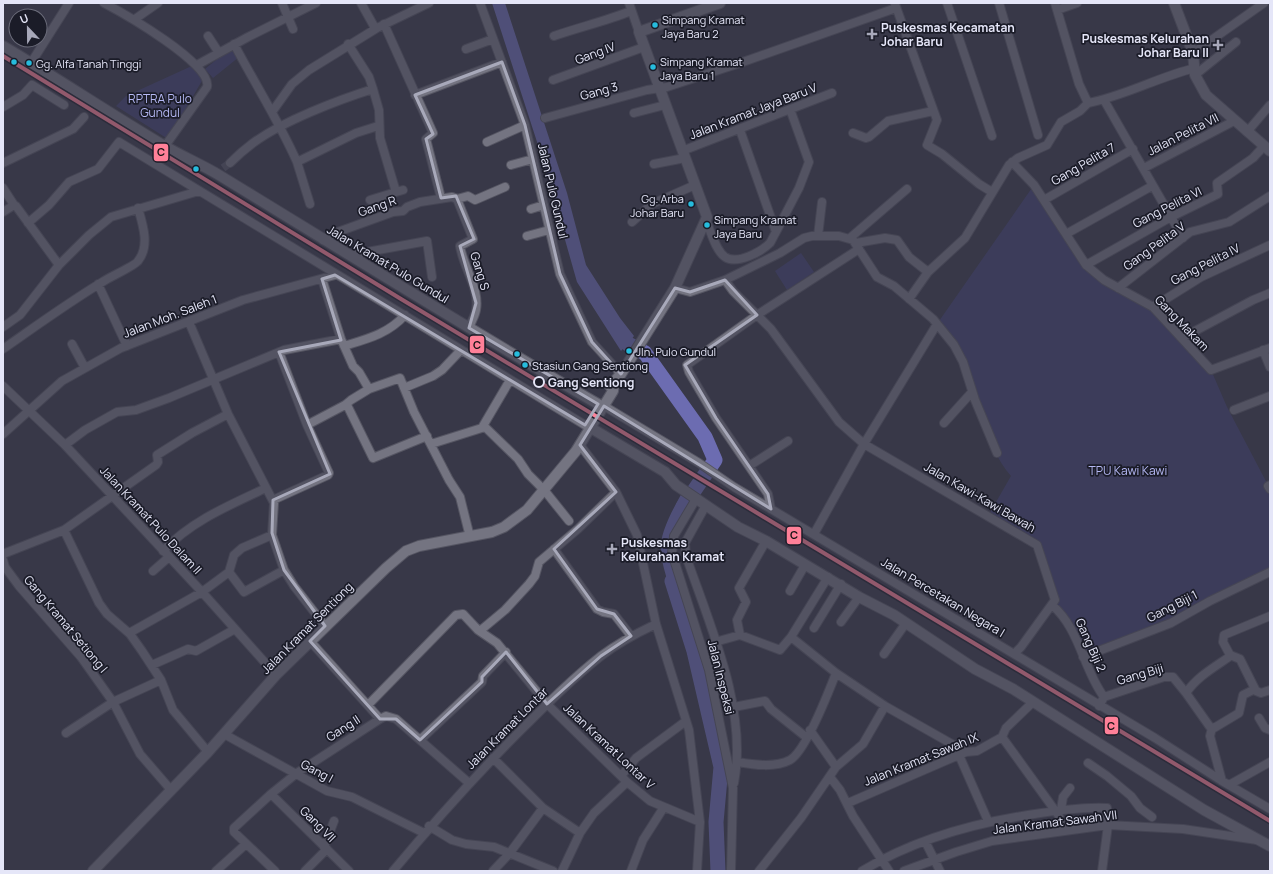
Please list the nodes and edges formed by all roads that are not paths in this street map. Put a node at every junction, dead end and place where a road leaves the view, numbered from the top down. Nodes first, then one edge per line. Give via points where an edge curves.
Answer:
1 (69, 3) edge
2 (104, 3) edge
3 (158, 3) edge
4 (282, 3) edge
5 (316, 3) edge
6 (361, 3) edge
7 (429, 3) edge
8 (480, 3) edge
9 (720, 3) edge
10 (947, 3) edge
11 (999, 3) edge
12 (1077, 3) edge
13 (1174, 3) edge
14 (1264, 3) edge
15 (895, 5) edge
16 (630, 7) edge
17 (696, 7) edge
18 (1056, 7) edge
19 (135, 19) junction
20 (290, 21) junction
21 (384, 24) junction
22 (375, 28) junction
23 (639, 32) junction
24 (208, 36) dead end
25 (554, 36) dead end
26 (493, 39) junction
27 (1236, 42) dead end
28 (348, 44) junction
29 (3, 46) edge
30 (236, 47) junction
31 (644, 47) junction
32 (466, 49) dead end
33 (219, 53) junction
34 (1193, 53) junction
35 (502, 62) junction
36 (31, 63) junction
37 (197, 65) junction
38 (1195, 71) junction
39 (553, 80) dead end
40 (659, 88) junction
41 (373, 89) junction
42 (832, 93) dead end
43 (415, 95) junction
44 (1104, 100) junction
45 (1088, 103) junction
46 (64, 105) dead end
47 (665, 105) junction
48 (1270, 105) edge
49 (3, 106) edge
50 (790, 109) junction
51 (272, 112) junction
52 (634, 113) dead end
53 (935, 115) junction
54 (84, 116) dead end
55 (545, 118) dead end
56 (1233, 122) junction
57 (525, 125) junction
58 (281, 126) junction
59 (378, 126) junction
60 (740, 130) junction
61 (1247, 132) junction
62 (853, 133) dead end
63 (1038, 135) dead end
64 (992, 136) dead end
65 (487, 142) dead end
66 (165, 146) junction
67 (1133, 149) junction
68 (1265, 149) edge
69 (684, 155) junction
70 (534, 159) junction
71 (297, 162) junction
72 (1012, 162) junction
73 (3, 163) edge
74 (230, 163) tunnel mouth
75 (654, 164) dead end
76 (511, 165) dead end
77 (1144, 168) junction
78 (695, 185) junction
79 (1152, 186) junction
80 (505, 187) dead end
81 (3, 188) edge
82 (907, 189) dead end
83 (199, 191) junction
84 (992, 192) junction
85 (1270, 196) edge
86 (441, 198) junction
87 (457, 199) junction
88 (370, 200) dead end
89 (1044, 200) junction
90 (822, 202) dead end
91 (310, 204) dead end
92 (14, 205) junction
93 (544, 205) junction
94 (138, 208) junction
95 (531, 209) dead end
96 (3, 212) edge
97 (1171, 217) junction
98 (706, 221) junction
99 (632, 222) dead end
100 (28, 223) junction
101 (549, 230) junction
102 (776, 232) junction
103 (1066, 234) junction
104 (527, 236) dead end
105 (818, 236) junction
106 (1183, 238) junction
107 (323, 240) junction
108 (855, 244) junction
109 (1270, 245) edge
110 (351, 255) junction
111 (59, 265) junction
112 (1086, 265) junction
113 (928, 272) junction
114 (335, 275) junction
115 (432, 277) dead end
116 (322, 279) junction
117 (724, 280) junction
118 (98, 284) junction
119 (675, 288) junction
120 (1118, 288) junction
121 (1270, 293) edge
122 (909, 298) junction
123 (1153, 307) junction
124 (405, 315) junction
125 (757, 315) junction
126 (189, 322) junction
127 (937, 324) junction
128 (3, 327) edge
129 (469, 328) junction
130 (1182, 338) junction
131 (342, 343) junction
132 (72, 344) dead end
133 (127, 346) junction
134 (3, 349) edge
135 (1267, 349) edge
136 (461, 350) junction
137 (279, 352) junction
138 (1270, 367) edge
139 (85, 368) junction
140 (621, 374) junction
141 (212, 379) junction
142 (510, 380) junction
143 (3, 386) edge
144 (404, 388) junction
145 (369, 389) junction
146 (972, 392) junction
147 (1270, 396) edge
148 (601, 405) junction
149 (345, 406) junction
150 (28, 410) junction
151 (1234, 410) dead end
152 (228, 414) junction
153 (944, 423) dead end
154 (307, 425) junction
155 (483, 426) junction
156 (588, 426) junction
157 (3, 434) edge
158 (427, 436) junction
159 (788, 441) dead end
160 (431, 444) junction
161 (864, 444) junction
162 (65, 445) junction
163 (580, 445) junction
164 (997, 453) dead end
165 (571, 457) junction
166 (749, 466) junction
167 (1270, 485) edge
168 (266, 488) junction
169 (1270, 489) edge
170 (545, 491) junction
171 (616, 492) junction
172 (112, 497) junction
173 (695, 498) junction
174 (273, 500) junction
175 (706, 505) junction
176 (771, 509) junction
177 (569, 521) dead end
178 (64, 530) junction
179 (814, 534) junction
180 (272, 536) junction
181 (470, 537) junction
182 (766, 541) junction
183 (554, 549) junction
184 (163, 551) junction
185 (3, 554) edge
186 (169, 557) junction
187 (3, 560) edge
188 (805, 565) junction
189 (284, 570) junction
190 (153, 571) dead end
191 (229, 572) junction
192 (1270, 572) edge
193 (828, 577) junction
194 (841, 584) junction
195 (790, 591) dead end
196 (202, 592) junction
197 (859, 597) junction
198 (1052, 605) junction
199 (1270, 616) edge
200 (841, 622) dead end
201 (906, 623) junction
202 (656, 624) junction
203 (325, 626) junction
204 (814, 628) dead end
205 (234, 629) junction
206 (481, 630) junction
207 (130, 634) junction
208 (740, 635) junction
209 (631, 636) junction
210 (791, 637) junction
211 (310, 641) junction
212 (715, 642) junction
213 (506, 652) junction
214 (884, 654) dead end
215 (1014, 654) junction
216 (1230, 655) junction
217 (1083, 657) junction
218 (152, 665) junction
219 (836, 673) junction
220 (276, 675) junction
221 (161, 680) junction
222 (1255, 689) junction
223 (1270, 690) edge
224 (1186, 693) junction
225 (1104, 697) junction
226 (113, 702) junction
227 (1033, 702) junction
228 (547, 704) junction
229 (368, 705) junction
230 (885, 706) junction
231 (1099, 706) junction
232 (734, 707) junction
233 (1259, 718) dead end
234 (380, 719) junction
235 (686, 721) junction
236 (1212, 728) junction
237 (1270, 730) edge
238 (66, 732) dead end
239 (224, 734) junction
240 (808, 734) junction
241 (1002, 737) junction
242 (420, 740) junction
243 (208, 752) junction
244 (962, 754) junction
245 (493, 758) junction
246 (738, 762) junction
247 (1270, 762) edge
248 (1088, 763) dead end
249 (836, 766) junction
250 (297, 773) junction
251 (830, 777) junction
252 (624, 779) junction
253 (1222, 781) junction
254 (469, 783) junction
255 (1229, 786) junction
256 (733, 788) junction
257 (1070, 788) dead end
258 (171, 790) junction
259 (271, 794) junction
260 (848, 803) junction
261 (664, 807) junction
262 (542, 808) junction
263 (1270, 809) edge
264 (1058, 810) junction
265 (1152, 816) junction
266 (334, 820) dead end
267 (988, 821) junction
268 (700, 822) junction
269 (1108, 825) junction
270 (429, 826) junction
271 (1146, 826) junction
272 (1166, 829) junction
273 (1063, 831) junction
274 (424, 833) junction
275 (580, 833) junction
276 (1260, 840) junction
277 (925, 841) junction
278 (246, 844) junction
279 (1270, 846) edge
280 (325, 848) junction
281 (509, 854) junction
282 (934, 859) junction
283 (882, 860) junction
284 (93, 871) edge
285 (216, 871) edge
286 (276, 871) edge
287 (305, 871) edge
288 (349, 871) edge
289 (393, 871) edge
290 (494, 871) edge
291 (553, 871) edge
292 (562, 871) edge
293 (631, 871) edge
294 (697, 871) edge
295 (731, 871) edge
296 (759, 871) edge
297 (862, 871) edge
298 (888, 871) edge
299 (904, 871) edge
300 (940, 871) edge
301 (1102, 871) edge

1 - 36 street
2 - 19 street
3 - 19 street
4 - 20 street
5 - 20 street
6 - 22 street
7 - 21 street
8 - 26 street, Jalan Pulo Gundul
9 - 17 street
10 - 64 street
11 - 63 street
12 - 18 street
13 - 34 street
14 - 34 street
15 - 40 street, Gang 3 via 740,63
15 - 53 street
16 - 23 street
16 - 25 street
17 - 23 street
18 - 45 street via 1079,84
19 - 37 street
20 - 30 street
21 - 22 street
21 - 43 street
22 - 28 street
23 - 31 street
24 - 33 street
26 - 32 street
26 - 35 street, Jalan Pulo Gundul
27 - 38 street
28 - 41 street via 369,77
28 - 51 street via 292,84
29 - 36 street, Jalan Kramat Pulo Gundul
30 - 33 street
30 - 51 street
31 - 39 street, Gang IV
31 - 40 street
33 - 37 street
34 - 38 street
35 - 43 street
35 - 57 street, Jalan Pulo Gundul
36 - 66 street, Jalan Kramat Pulo Gundul
37 - 66 street via 207,80 207,87
38 - 44 street via 1174,73
38 - 56 street via 1206,95
40 - 47 street
40 - 55 street, Gang 3
41 - 58 street
41 - 59 street via 379,110
42 - 50 street, Jalan Kramat Jaya Baru V
43 - 86 street via 433,133 426,139
44 - 45 street
44 - 67 street
45 - 72 street via 1061,122 1047,145
46 - 49 street via 32,85 23,95
47 - 52 street
47 - 69 street
48 - 61 street
50 - 60 street, Jalan Kramat Jaya Baru V
50 - 102 street via 809,162 799,188
51 - 58 street
53 - 62 street via 888,121 866,138
53 - 84 street via 934,129 927,145
54 - 73 street via 73,129
56 - 61 street
56 - 77 street, Jalan Pelita VII
57 - 65 street
57 - 70 street, Jalan Pulo Gundul
58 - 71 street
58 - 74 street via 254,142
59 - 71 street
59 - 88 street via 383,153 399,191
60 - 69 street, Jalan Kramat Jaya Baru V
60 - 102 street
61 - 68 street
66 - 107 street, Jalan Kramat Pulo Gundul via 220,171
67 - 77 street
67 - 89 street, Gang Pelita 7
68 - 97 street, Gang Pelita VI via 1216,182 1218,194
69 - 75 street, Jalan Kramat Jaya Baru V
69 - 78 street
70 - 76 street
70 - 93 street, Jalan Pulo Gundul
71 - 91 street
72 - 84 street
72 - 89 street, Gang Makam via 1032,182
77 - 79 street
78 - 98 street via 706,212
78 - 99 street via 652,204
79 - 97 street
79 - 103 street
80 - 87 street via 475,200 465,196
81 - 92 street
82 - 108 street
83 - 94 street
83 - 100 street via 119,142 98,169 69,182 49,205
83 - 114 street
84 - 113 street via 965,238
85 - 106 street, Gang Pelita V via 1229,222 1199,229
86 - 87 street
86 - 107 street, Gang R via 420,202 403,211 393,212 335,233
87 - 129 street, Gang S via 473,239 460,246 475,293 476,310
89 - 103 street, Gang Makam
90 - 105 street
92 - 96 street
92 - 100 street
93 - 95 street
93 - 101 street, Jalan Pulo Gundul
94 - 111 street via 111,217
94 - 118 street via 145,245 138,262
97 - 106 street
97 - 112 street, Gang Pelita VI
98 - 102 street via 722,254 731,259 745,257 764,249
98 - 119 street, Jalan Kramat Sentiong
100 - 111 street
101 - 104 street
101 - 140 street, Jalan Pulo Gundul via 560,274 585,330 592,342
103 - 112 street, Gang Makam
105 - 108 street via 839,236
105 - 117 street via 797,241 780,253
106 - 120 street, Gang Pelita V
107 - 110 street, Jalan Kramat Pulo Gundul
108 - 113 street via 885,238 897,240 909,257
108 - 122 street via 877,276
108 - 125 street
109 - 123 street, Gang Pelita IV via 1201,277
110 - 115 street via 427,241
110 - 129 street, Jalan Kramat Pulo Gundul
111 - 128 street via 20,315
112 - 120 street, Gang Makam
113 - 122 street
114 - 116 street, Jalan Moh. Saleh 1
114 - 124 street
116 - 126 street, Jalan Moh. Saleh 1 via 250,298
116 - 131 street
117 - 119 street via 690,292
117 - 125 street, Jalan Kawi-Kawi Bawah
118 - 133 street
118 - 134 street
119 - 140 street, Jalan Kramat Sentiong
120 - 123 street, Gang Makam
121 - 130 street
122 - 127 street
123 - 130 street, Gang Makam
124 - 131 street via 395,326 382,334
124 - 136 street
125 - 161 street, Jalan Kawi-Kawi Bawah via 771,329 839,422
125 - 166 street via 689,363 687,368 716,418
126 - 133 street, Jalan Moh. Saleh 1
126 - 141 street
127 - 146 street via 954,345 963,362
127 - 161 street
129 - 148 street, Jalan Kramat Pulo Gundul
130 - 135 street, Gang Makam via 1211,370
131 - 137 street
131 - 145 street via 353,366
132 - 139 street
133 - 139 street, Jalan Moh. Saleh 1
135 - 138 street
136 - 142 street
136 - 144 street via 433,376
137 - 141 street
137 - 154 street
139 - 150 street, Jalan Moh. Saleh 1 via 62,381
140 - 148 street, Jalan Kramat Sentiong via 608,387
141 - 152 street
141 - 162 street via 142,407 117,412
142 - 155 street
142 - 156 street
143 - 150 street, Jalan Kramat Pulo Dalam II
144 - 145 street via 400,378
144 - 158 street
145 - 149 street
146 - 153 street
146 - 164 street
147 - 151 street
148 - 156 street, Jalan Kramat Sentiong
148 - 176 street, Jalan Percetakan Negara I
149 - 154 street
149 - 158 street via 348,407 374,459
150 - 157 street, Jalan Moh. Saleh 1
150 - 162 street, Jalan Kramat Pulo Dalam II
152 - 168 street
152 - 172 street via 157,454 158,464
154 - 174 street via 328,475
155 - 160 street
155 - 170 street via 490,429
156 - 163 street, Jalan Kramat Sentiong
156 - 165 street, Jalan Kramat Sentiong via 572,448
156 - 173 street via 666,472 676,485
158 - 160 street
159 - 166 street
160 - 181 street via 460,497
161 - 179 street
161 - 198 street, Jalan Kawi-Kawi Bawah via 1034,541 1040,548 1054,596
162 - 172 street, Jalan Kramat Pulo Dalam II
163 - 165 street, Jalan Kramat Sentiong
163 - 171 street
165 - 170 street, Jalan Kramat Sentiong
166 - 176 street via 768,494
167 - 169 street
168 - 174 street
168 - 184 street via 195,524 174,539
170 - 177 street
170 - 181 street, Jalan Kramat Sentiong via 528,510 504,527
171 - 183 street
171 - 202 street via 637,535
172 - 178 street
172 - 184 street, Jalan Kramat Pulo Dalam II
173 - 175 street
173 - 256 street, Jalan Inspeksi via 674,536 672,553 709,670
174 - 180 street via 275,506
175 - 182 street via 738,527
175 - 212 street via 685,546 686,556
176 - 179 street, Jalan Percetakan Negara I
178 - 185 street
178 - 207 street via 99,603 107,614
179 - 215 street, Jalan Percetakan Negara I
180 - 189 street
180 - 191 street via 242,548 234,555
181 - 203 street, Jalan Kramat Sentiong via 418,546 406,551
182 - 188 street
182 - 208 street via 739,588 746,602 737,620
183 - 206 street via 539,562 535,576 529,584 505,610
183 - 209 street via 599,612 614,614
184 - 186 street, Jalan Kramat Pulo Dalam II
186 - 190 street
186 - 196 street, Jalan Kramat Pulo Dalam II
187 - 226 street, Gang Kramat Setiong I via 19,586 81,657
188 - 193 street
188 - 195 street
189 - 191 street via 244,592
189 - 203 street
191 - 196 street
192 - 217 street, Gang Biji 1 via 1171,623
193 - 194 street
193 - 210 street
194 - 197 street
194 - 204 street
196 - 205 street, Jalan Kramat Pulo Dalam II
196 - 207 street
197 - 200 street
197 - 201 street
198 - 215 street
198 - 217 street, Gang Biji 2 via 1068,622
199 - 216 street via 1224,635 1223,642
201 - 214 street
201 - 227 street via 975,669
202 - 209 street, Jalan Kramat Lontar
202 - 235 street
203 - 211 street, Jalan Kramat Sentiong
205 - 218 street via 196,651 190,648
205 - 220 street, Jalan Kramat Pulo Dalam II
206 - 213 street, Jalan Kramat Lontar V
206 - 229 street, Jalan Kramat Lontar V via 463,614 458,614
207 - 218 street
208 - 210 street via 778,650 782,650
208 - 212 street
209 - 228 street, Jalan Kramat Lontar via 601,656
210 - 219 street
211 - 220 street, Jalan Kramat Sentiong
211 - 229 street
212 - 232 street
213 - 228 street, Jalan Kramat Lontar V
213 - 242 street via 483,676 482,682
215 - 231 street, Jalan Percetakan Negara I
216 - 222 street via 1240,659
216 - 224 street via 1192,684
217 - 225 street, Gang Biji 2
218 - 221 street
219 - 230 street
219 - 240 street via 822,710
220 - 239 street, Jalan Kramat Sentiong
221 - 226 street
221 - 243 street via 173,710
222 - 223 street via 1258,693
222 - 236 street via 1243,695 1239,713
224 - 225 street, Gang Biji via 1173,677 1166,677
224 - 236 street
225 - 231 street, Gang Biji
226 - 238 street
226 - 258 street, Gang Kramat Setiong I via 140,754
227 - 241 street, Jalan Kramat Sawah IX via 1006,728
227 - 276 street via 1204,810
228 - 245 street, Jalan Kramat Lontar
228 - 252 street, Jalan Kramat Lontar V
229 - 234 street
230 - 244 street
230 - 249 street via 863,744
231 - 253 street, Jalan Percetakan Negara I
232 - 240 street via 765,701 771,709
232 - 246 street
233 - 237 street via 1265,728
234 - 242 street via 386,716 396,719
234 - 250 street, Gang II
235 - 252 street via 636,758
235 - 268 street
236 - 253 street via 1210,736
239 - 243 street, Jalan Kramat Sentiong
239 - 250 street, Gang I
240 - 246 street via 792,758 787,761 757,766
240 - 249 street
241 - 244 street, Jalan Kramat Sawah IX via 977,751
241 - 264 street
242 - 254 street
243 - 258 street, Jalan Kramat Sentiong
244 - 260 street, Jalan Kramat Sawah IX
244 - 267 street
245 - 254 street, Jalan Kramat Lontar
245 - 262 street
246 - 256 street
247 - 255 street
248 - 265 street via 1131,796 1140,808
249 - 251 street
250 - 259 street, Gang II
250 - 274 street, Gang I via 327,791 352,797
251 - 260 street
251 - 296 street
252 - 261 street, Jalan Kramat Lontar V via 650,801
252 - 275 street
253 - 255 street, Jalan Percetakan Negara I
254 - 270 street, Jalan Kramat Lontar
255 - 263 street, Jalan Percetakan Negara I
256 - 295 street, Jalan Inspeksi
257 - 264 street
258 - 284 street, Jalan Kramat Sentiong
259 - 278 street, Gang II via 233,831
259 - 280 street, Gang VII
260 - 283 street via 853,816
261 - 268 street, Jalan Kramat Lontar V
261 - 293 street via 643,840
262 - 275 street
262 - 281 street
264 - 267 street
264 - 269 street via 1107,808
264 - 273 street
265 - 271 street
265 - 272 street
266 - 280 street
267 - 277 street
268 - 294 street
269 - 271 street, Jalan Kramat Sawah VII
269 - 273 street, Jalan Kramat Sawah VII
269 - 301 street
270 - 274 street, Jalan Kramat Lontar
270 - 281 street via 452,840 494,847
271 - 272 street, Jalan Kramat Sawah VII
272 - 276 street, Jalan Kramat Sawah VII
273 - 282 street, Jalan Kramat Sawah VII via 992,841
274 - 289 street, Jalan Kramat Lontar
275 - 292 street
276 - 279 street
277 - 282 street
277 - 283 street
278 - 285 street
278 - 286 street
280 - 287 street
280 - 288 street, Gang VII
281 - 290 street
281 - 291 street
282 - 299 street, Jalan Kramat Sawah VII
282 - 300 street
283 - 297 street
283 - 298 street

